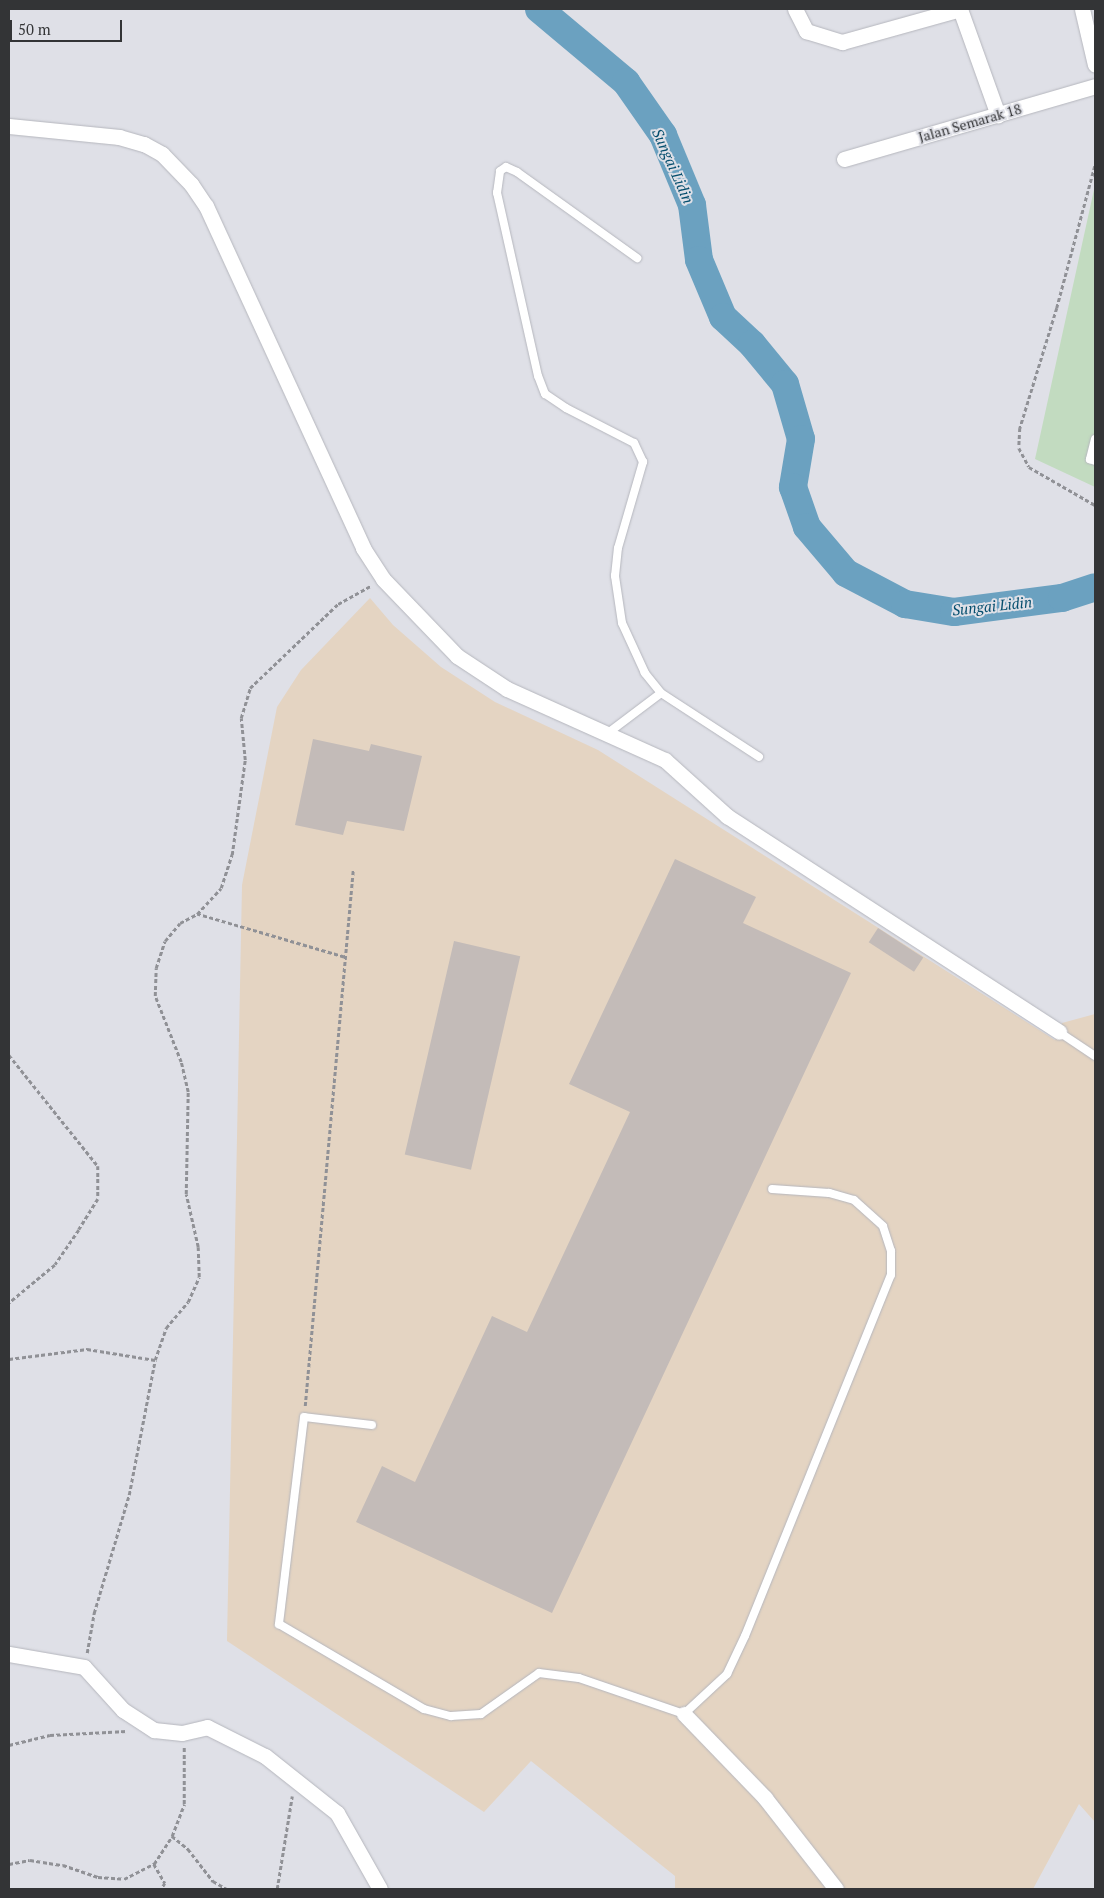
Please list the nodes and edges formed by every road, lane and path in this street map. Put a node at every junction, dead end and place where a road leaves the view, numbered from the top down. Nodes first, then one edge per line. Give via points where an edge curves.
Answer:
1 (795, 9) edge
2 (1082, 9) edge
3 (1095, 65) edge
4 (1095, 86) edge
5 (998, 115) junction
6 (9, 126) edge
7 (844, 159) dead end
8 (1095, 166) edge
9 (637, 258) dead end
10 (1095, 439) edge
11 (1095, 460) edge
12 (1095, 505) edge
13 (384, 579) junction
14 (661, 693) junction
15 (608, 733) junction
16 (760, 757) dead end
17 (353, 870) dead end
18 (197, 914) junction
19 (344, 957) junction
20 (1059, 1032) joint
21 (9, 1055) edge
22 (1095, 1056) edge
23 (772, 1189) dead end
24 (9, 1303) edge
25 (9, 1360) edge
26 (155, 1360) junction
27 (304, 1417) junction
28 (372, 1425) dead end
29 (9, 1654) edge
30 (84, 1667) junction
31 (684, 1714) junction
32 (154, 1730) junction
33 (182, 1732) junction
34 (9, 1745) edge
35 (295, 1780) junction
36 (172, 1836) junction
37 (9, 1864) edge
38 (154, 1864) junction
39 (162, 1889) edge
40 (227, 1889) edge
41 (277, 1889) edge
42 (380, 1889) edge
43 (836, 1889) edge

1 - 5 street via 806,31 842,42 960,10
2 - 3 street
4 - 5 street, Jalan Semarak 18
5 - 7 street, Jalan Semarak 18
6 - 13 street via 119,138 144,144 162,154 191,184 206,206 363,548
8 - 12 path via 1057,308 1020,428 1018,448 1029,468
9 - 14 lane via 517,172 506,167 500,171 497,193 538,376 545,394 634,443 641,451 643,462 618,548 615,576 622,622 645,673
10 - 11 lane via 1090,459
13 - 15 street via 457,656 507,689
13 - 18 path via 338,604 250,688 241,718 244,760 232,855 221,888
14 - 15 lane
14 - 16 lane
15 - 20 street via 665,760 727,816
17 - 19 path
18 - 19 path
18 - 26 path via 180,923 165,941 156,968 156,996 181,1062 188,1092 186,1194 198,1247 199,1277 188,1302 166,1328
19 - 27 path
20 - 22 lane
21 - 24 path via 98,1166 98,1199 55,1265
23 - 31 lane via 829,1193 854,1200 883,1226 891,1251 891,1275 745,1636 727,1674
25 - 26 path via 87,1349
26 - 30 path via 131,1486 94,1613
27 - 28 lane
27 - 31 lane via 279,1624 424,1709 451,1716 481,1714 539,1673 586,1680
29 - 30 street
30 - 32 street via 123,1710
31 - 43 street via 765,1798
32 - 33 street
32 - 34 path via 50,1735
33 - 35 street via 207,1726 265,1756
33 - 36 path via 187,1762 184,1804
35 - 41 path
35 - 42 street via 337,1813
36 - 38 path
36 - 40 path via 188,1849 213,1881
37 - 38 path via 30,1860 63,1865 98,1877 124,1879
38 - 39 path via 166,1883

